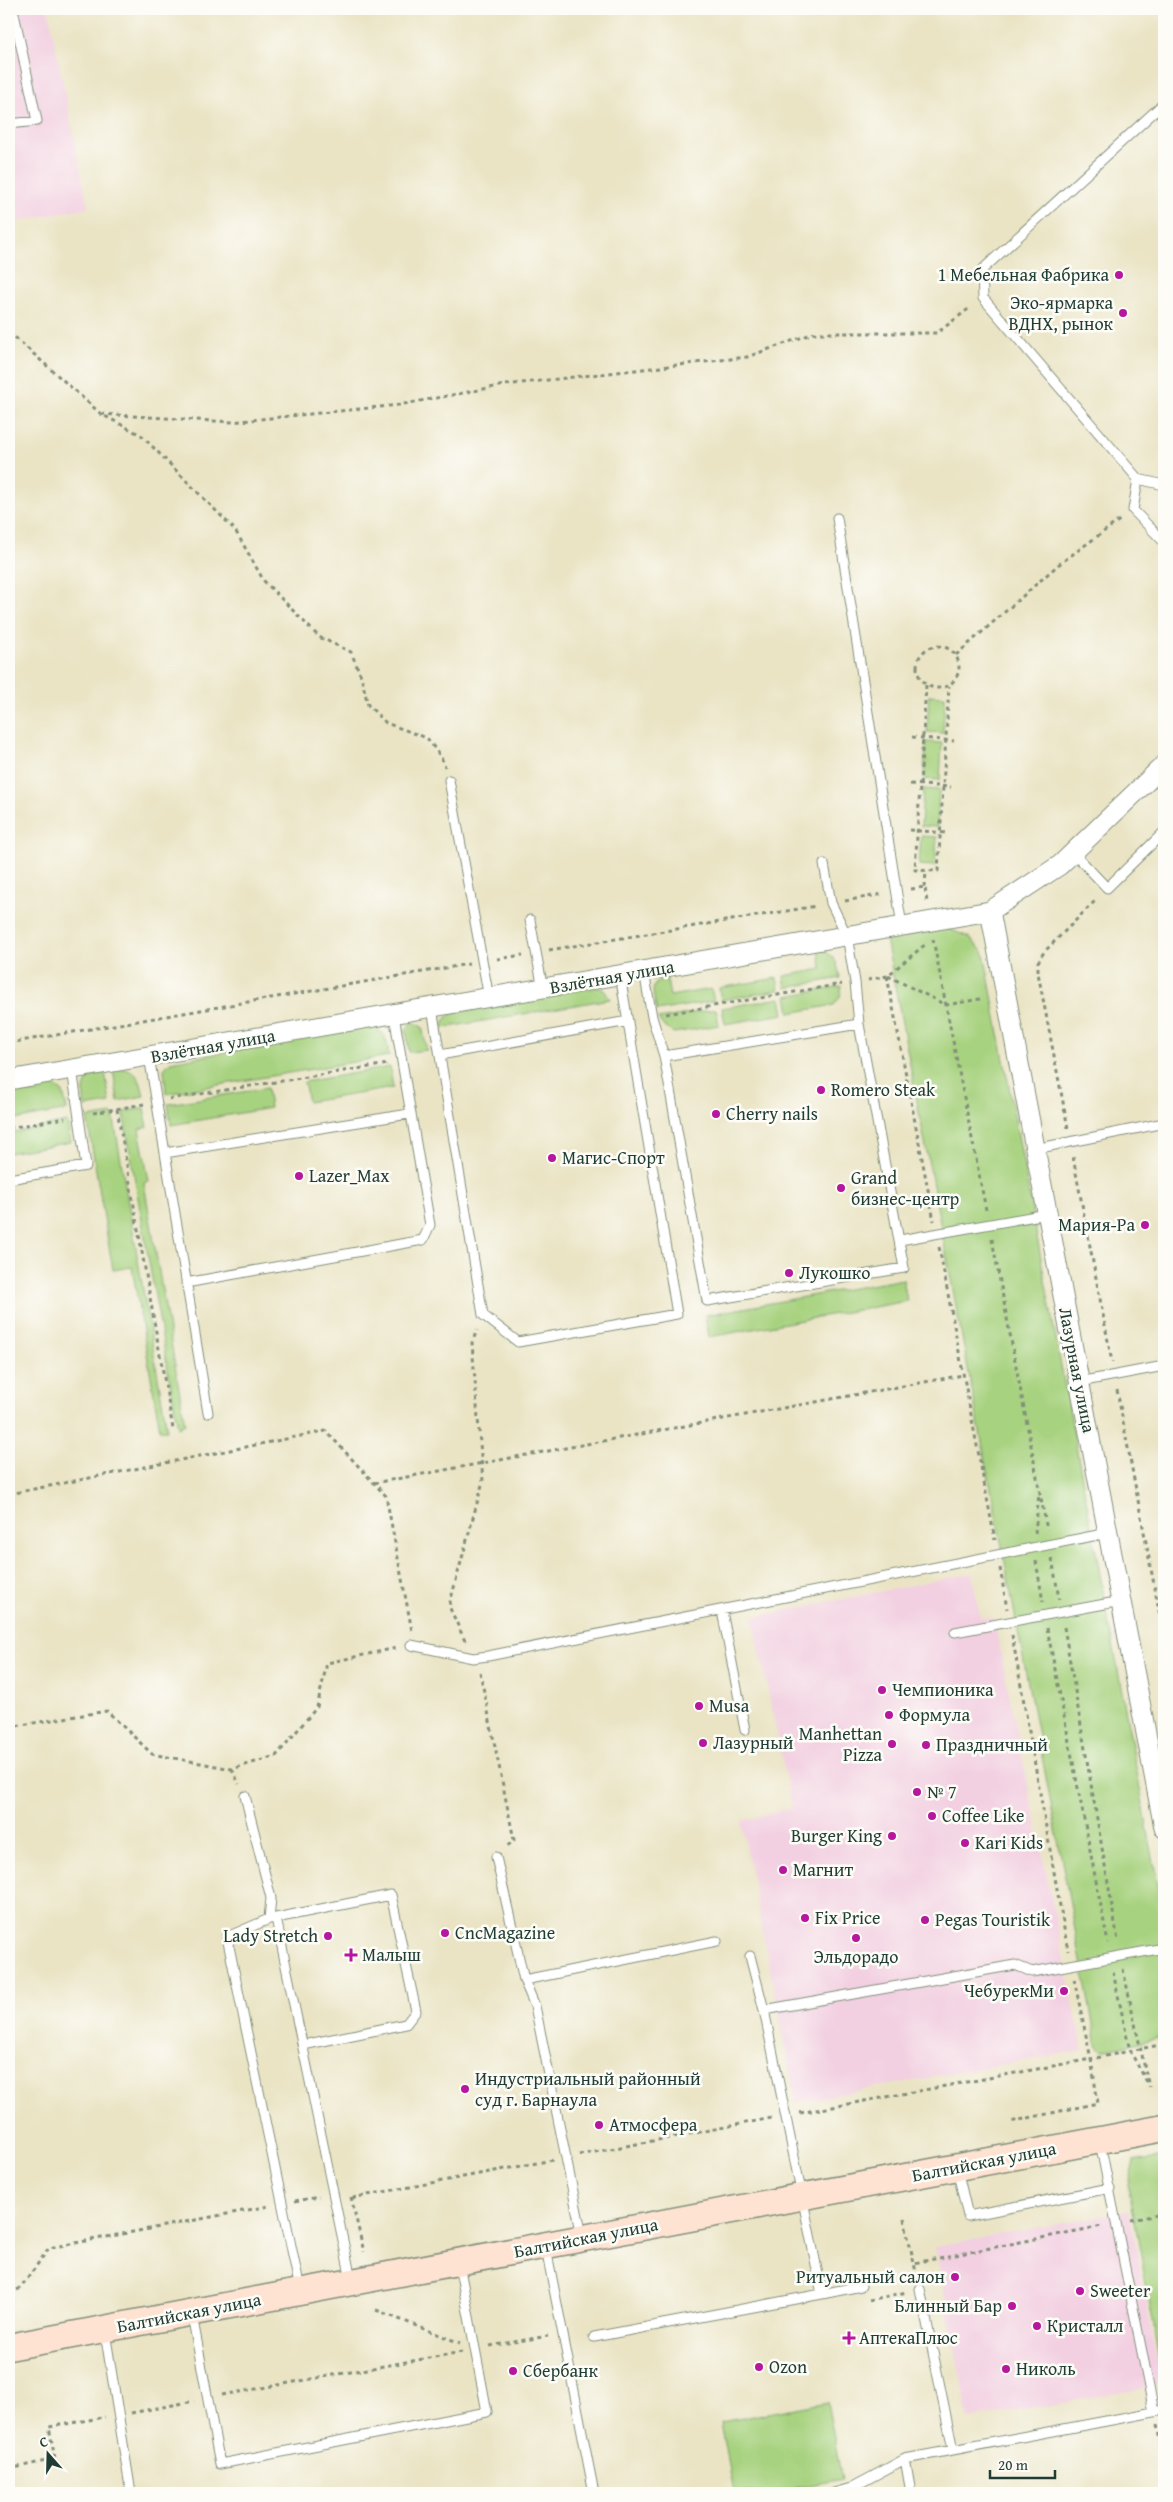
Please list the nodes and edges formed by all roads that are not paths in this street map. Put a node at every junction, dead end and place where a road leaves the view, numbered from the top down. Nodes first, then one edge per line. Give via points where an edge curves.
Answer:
1 (13, 9) edge
2 (1164, 103) edge
3 (9, 124) edge
4 (1138, 479) junction
5 (1164, 485) edge
6 (837, 518) dead end
7 (1164, 542) edge
8 (1164, 765) edge
9 (449, 780) road end
10 (1164, 832) edge
11 (1073, 852) junction
12 (824, 864) dead end
13 (990, 911) junction
14 (530, 920) dead end
15 (902, 926) junction
16 (847, 936) junction
17 (644, 971) junction
18 (620, 975) junction
19 (543, 989) junction
20 (489, 998) junction
21 (432, 1008) junction
22 (394, 1015) junction
23 (628, 1021) junction
24 (859, 1024) junction
25 (440, 1055) junction
26 (149, 1056) junction
27 (664, 1056) junction
28 (72, 1070) junction
29 (9, 1080) edge
30 (409, 1114) junction
31 (1164, 1123) edge
32 (1035, 1149) junction
33 (165, 1153) junction
34 (9, 1179) edge
35 (1047, 1214) junction
36 (900, 1240) junction
37 (186, 1283) junction
38 (1164, 1366) edge
39 (1079, 1382) junction
40 (208, 1413) dead end
41 (1108, 1533) junction
42 (1121, 1601) junction
43 (722, 1611) junction
44 (955, 1632) dead end
45 (413, 1645) road end
46 (745, 1730) dead end
47 (245, 1796) dead end
48 (1164, 1828) edge
49 (496, 1857) road end
50 (272, 1919) junction
51 (717, 1941) dead end
52 (1164, 1948) edge
53 (750, 1956) dead end
54 (524, 1980) junction
55 (764, 2010) junction
56 (303, 2045) junction
57 (1164, 2128) edge
58 (1100, 2140) junction
59 (957, 2168) junction
60 (1110, 2188) junction
61 (802, 2197) junction
62 (582, 2238) junction
63 (545, 2245) junction
64 (459, 2262) junction
65 (352, 2282) junction
66 (861, 2286) road end
67 (920, 2289) road end
68 (301, 2292) junction
69 (822, 2294) junction
70 (191, 2313) junction
71 (104, 2329) junction
72 (594, 2337) dead end
73 (9, 2347) edge
74 (1164, 2410) edge
75 (1154, 2412) junction
76 (953, 2450) junction
77 (905, 2459) junction
78 (131, 2493) edge
79 (594, 2493) edge
80 (834, 2493) edge
81 (911, 2493) edge

1 - 3 lane via 37,121
2 - 4 lane via 982,270 983,298
4 - 5 lane
4 - 7 lane via 1134,510
6 - 15 lane
8 - 11 street, Взлётная улица
9 - 20 lane
10 - 11 lane via 1107,888
11 - 13 street, Взлётная улица via 1060,865
12 - 16 lane via 831,903
13 - 15 street, Взлётная улица
13 - 32 street, Лазурная улица
14 - 19 lane
15 - 16 street, Взлётная улица
16 - 17 street, Взлётная улица
16 - 24 lane
17 - 18 street, Взлётная улица
17 - 27 lane via 652,1017
18 - 19 street, Взлётная улица
18 - 23 lane
19 - 20 street, Взлётная улица
20 - 21 street, Взлётная улица
21 - 22 street, Взлётная улица
21 - 25 lane
22 - 26 street, Взлётная улица
22 - 30 lane
23 - 25 lane
23 - 25 lane via 677,1314 518,1342 483,1315
24 - 27 lane
24 - 36 lane
26 - 28 street, Взлётная улица
26 - 33 lane
27 - 36 lane via 707,1301 904,1268
28 - 29 street, Взлётная улица
28 - 34 lane via 86,1166
30 - 33 lane
30 - 37 lane via 430,1225 423,1240
31 - 32 lane
32 - 35 street, Лазурная улица
33 - 37 lane
35 - 36 lane
35 - 39 street, Лазурная улица
37 - 40 lane
38 - 39 lane
39 - 41 street, Лазурная улица
41 - 42 street, Лазурная улица
41 - 43 lane
42 - 44 lane
42 - 48 street, Лазурная улица
43 - 45 lane via 473,1658
43 - 46 lane
47 - 50 lane via 270,1898
49 - 54 lane
50 - 56 lane
50 - 56 lane via 391,1895 416,2011 406,2024
50 - 68 lane via 227,1937
51 - 54 lane
52 - 55 lane via 1032,1972 1015,1965
53 - 55 lane
54 - 62 lane via 535,2006
55 - 61 lane
56 - 65 lane
57 - 58 main road, Балтийская улица
58 - 59 main road, Балтийская улица
58 - 60 lane
59 - 60 lane via 968,2216
59 - 61 main road, Балтийская улица
60 - 75 lane
61 - 62 main road, Балтийская улица
61 - 69 lane
62 - 63 main road, Балтийская улица
63 - 64 main road, Балтийская улица
63 - 79 lane
64 - 65 main road, Балтийская улица
64 - 70 lane via 487,2412 220,2464
65 - 68 main road, Балтийская улица
66 - 69 lane
67 - 76 lane
68 - 70 main road, Балтийская улица
69 - 72 lane
70 - 71 main road, Балтийская улица
71 - 73 main road, Балтийская улица
71 - 78 lane
74 - 75 lane
75 - 76 lane
76 - 77 lane
77 - 80 lane via 851,2488
77 - 81 lane

